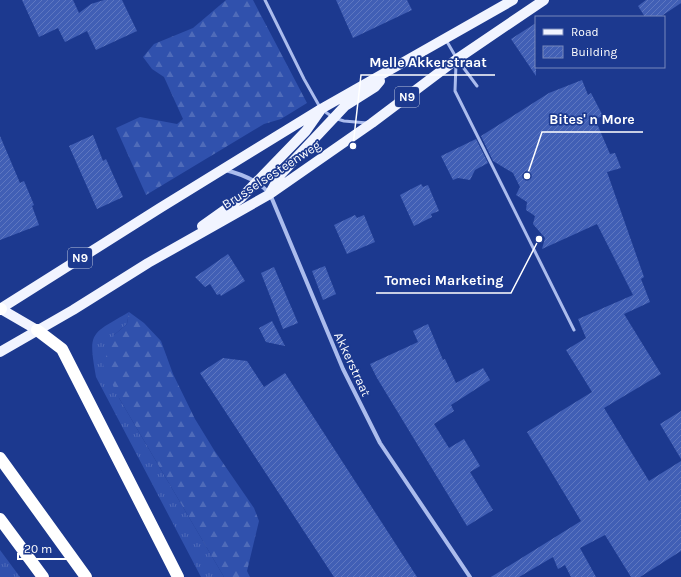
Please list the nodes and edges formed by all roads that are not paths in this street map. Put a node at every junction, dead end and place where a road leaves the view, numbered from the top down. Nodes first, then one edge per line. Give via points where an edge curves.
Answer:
1 (265, 0) edge
2 (513, 0) edge
3 (544, 0) edge
4 (446, 40) junction
5 (456, 59) junction
6 (386, 73) junction
7 (477, 86) dead end
8 (321, 110) junction
9 (334, 118) junction
10 (372, 123) junction
11 (223, 170) junction
12 (257, 182) junction
13 (270, 194) junction
14 (148, 263) junction
15 (0, 309) edge
16 (37, 330) junction
17 (574, 330) dead end
18 (0, 352) edge
19 (0, 458) edge
20 (0, 519) edge
21 (42, 577) edge
22 (86, 577) edge
23 (178, 577) edge
24 (470, 577) edge

1 - 8 lane
2 - 4 main road, N9
3 - 5 main road, Brusselsesteenweg / N9
4 - 5 lane
4 - 6 main road, N9
5 - 7 lane
5 - 10 main road, Brusselsesteenweg / N9
5 - 17 lane via 456,91
6 - 8 main road, N9
6 - 9 main road via 375,87 345,106
8 - 9 lane
8 - 11 main road, N9
8 - 12 main road via 316,120
9 - 10 lane
9 - 13 main road via 281,174
10 - 13 main road, Brusselsesteenweg / N9
11 - 12 street, Akkerstraat
11 - 15 main road, N9
12 - 13 street, Akkerstraat
12 - 14 main road via 240,199
13 - 14 main road, Brusselsesteenweg / N9
13 - 24 street, Akkerstraat via 343,369 380,443
14 - 16 main road, Brusselsesteenweg / N9
15 - 16 main road
16 - 18 main road, Brusselsesteenweg / N9
16 - 23 highway via 62,349
19 - 22 highway
20 - 21 highway

